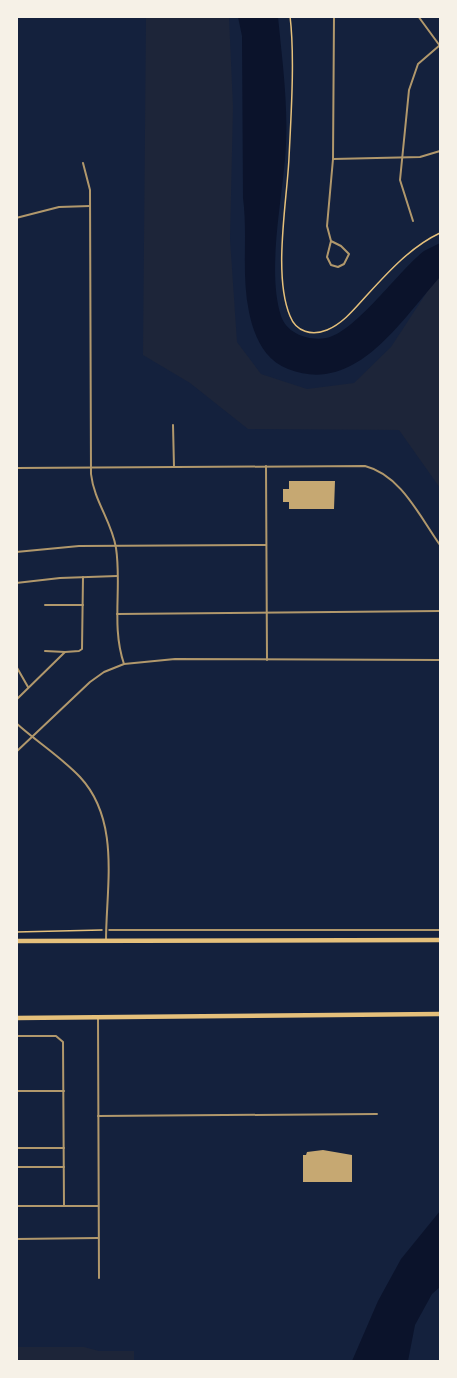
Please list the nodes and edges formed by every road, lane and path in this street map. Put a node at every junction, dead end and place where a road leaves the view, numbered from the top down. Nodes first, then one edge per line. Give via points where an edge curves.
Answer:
1 (290, 16) edge
2 (334, 16) edge
3 (418, 16) edge
4 (440, 46) edge
5 (441, 151) edge
6 (401, 157) junction
7 (333, 159) junction
8 (83, 163) dead end
9 (90, 206) junction
10 (16, 218) edge
11 (413, 221) dead end
12 (441, 233) edge
13 (331, 241) junction
14 (16, 252) edge
15 (17, 274) edge
16 (16, 319) edge
17 (173, 425) dead end
18 (266, 466) junction
19 (91, 467) junction
20 (174, 467) junction
21 (16, 468) edge
22 (266, 545) junction
23 (441, 545) edge
24 (116, 546) junction
25 (16, 552) edge
26 (117, 576) junction
27 (83, 577) junction
28 (16, 583) edge
29 (45, 605) dead end
30 (83, 605) junction
31 (441, 611) edge
32 (267, 613) junction
33 (117, 614) junction
34 (45, 651) dead end
35 (64, 652) junction
36 (267, 660) junction
37 (441, 660) edge
38 (124, 664) junction
39 (16, 666) edge
40 (28, 688) junction
41 (16, 700) edge
42 (16, 723) edge
43 (33, 738) junction
44 (16, 752) edge
45 (116, 929) dead end
46 (96, 930) dead end
47 (441, 930) edge
48 (16, 932) edge
49 (441, 940) edge
50 (16, 941) edge
51 (106, 941) junction
52 (441, 1014) edge
53 (16, 1018) edge
54 (98, 1018) junction
55 (16, 1036) edge
56 (16, 1091) edge
57 (64, 1091) junction
58 (377, 1114) dead end
59 (98, 1116) junction
60 (64, 1148) junction
61 (16, 1149) edge
62 (16, 1167) edge
63 (64, 1167) junction
64 (16, 1206) edge
65 (64, 1206) junction
66 (98, 1206) junction
67 (99, 1238) junction
68 (16, 1239) edge
69 (99, 1278) dead end

1 - 12 path via 284,268 287,308 295,326 315,333 338,324 410,252
2 - 7 street
3 - 4 street
4 - 6 street via 421,60 412,74
5 - 6 street
6 - 7 street
6 - 11 street via 400,185
7 - 13 street via 327,226
8 - 9 street
9 - 10 street via 53,208
9 - 19 street
13 - 13 street via 327,257 331,265 338,267 349,254
14 - 15 street
15 - 16 street
17 - 20 street
18 - 20 street
18 - 22 street
18 - 23 street via 352,465 384,473
19 - 20 street
19 - 21 street
19 - 24 street via 95,494
22 - 24 street
22 - 32 street
24 - 25 street
24 - 26 street
26 - 27 street
26 - 33 street
27 - 28 street
27 - 30 street
29 - 30 street
30 - 35 street via 81,650
31 - 32 street
32 - 33 street
32 - 36 street
33 - 38 street via 117,639
34 - 35 street
35 - 40 street
36 - 37 street
36 - 38 street via 175,659
38 - 43 street via 90,682
39 - 40 street
40 - 41 street
42 - 43 street
43 - 44 street
43 - 51 street via 84,782 101,811 109,852
45 - 47 path
46 - 48 path
49 - 51 highway
50 - 51 highway
52 - 54 highway
53 - 54 highway
54 - 59 street
55 - 57 street via 60,1038 64,1045
56 - 57 street
57 - 60 street
58 - 59 street
59 - 66 street
60 - 61 street
60 - 63 street
62 - 63 street
63 - 65 street
64 - 65 street
65 - 66 street
66 - 67 street
67 - 68 street
67 - 69 street

